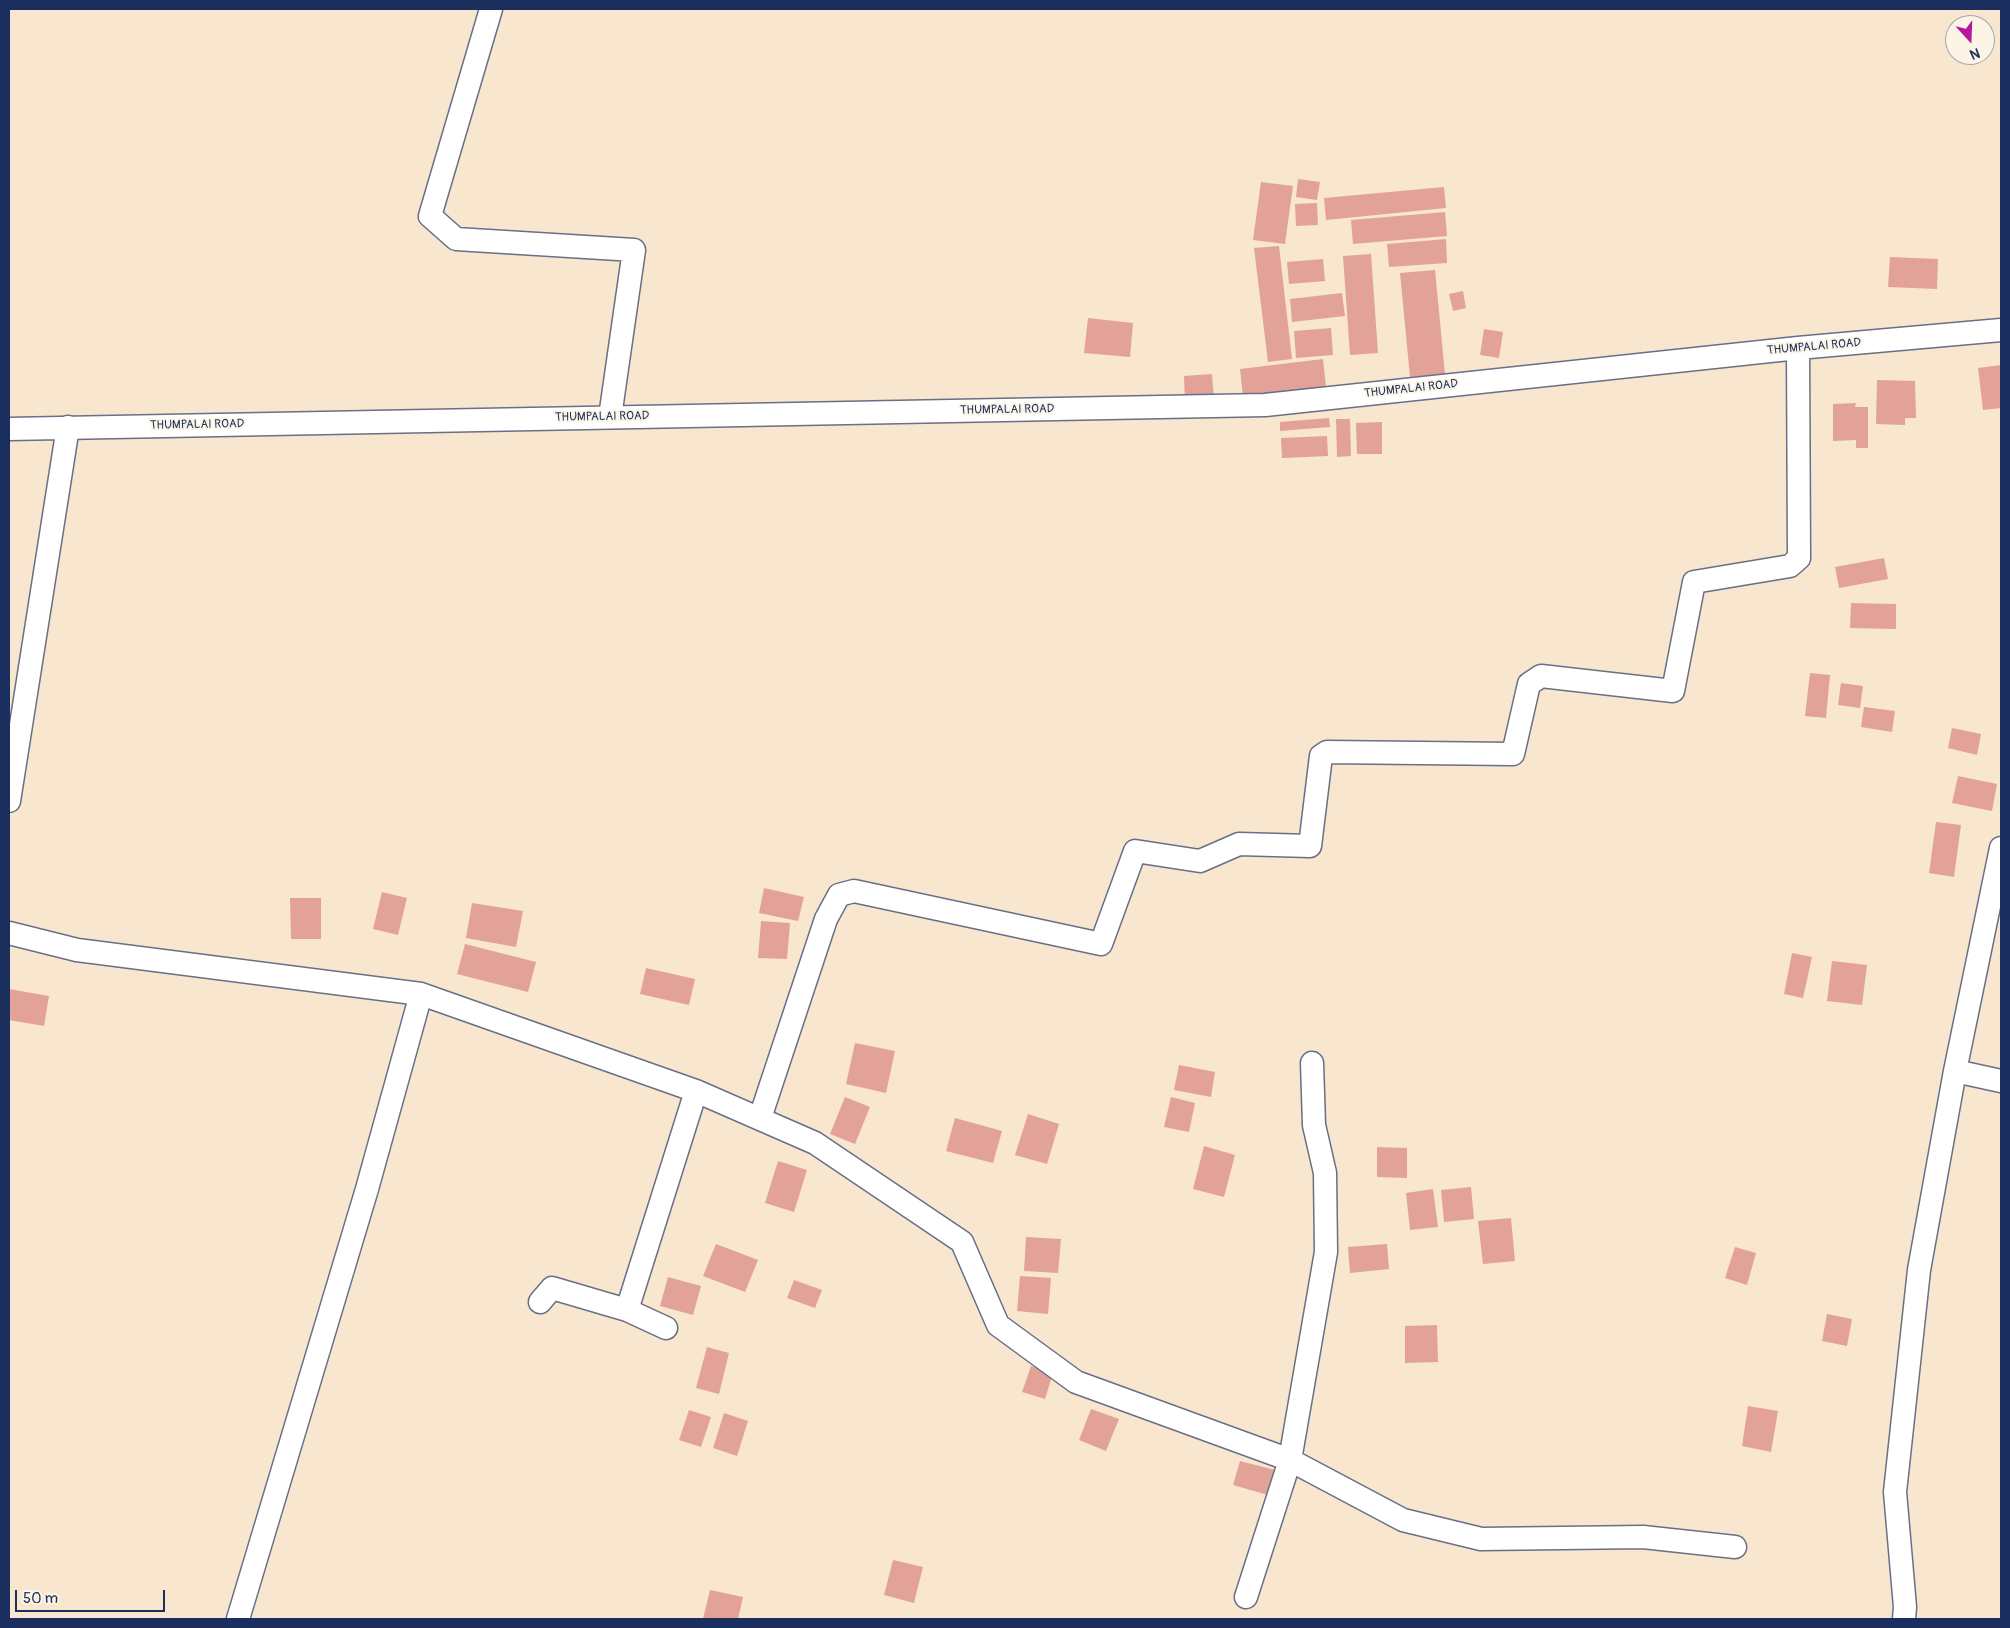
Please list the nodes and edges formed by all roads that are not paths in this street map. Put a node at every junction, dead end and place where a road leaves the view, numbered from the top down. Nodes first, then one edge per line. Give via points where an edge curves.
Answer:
1 (491, 9) edge
2 (2001, 330) edge
3 (1798, 348) junction
4 (610, 417) junction
5 (68, 427) junction
6 (9, 428) edge
7 (9, 801) edge
8 (2001, 848) edge
9 (9, 933) edge
10 (421, 994) junction
11 (1312, 1063) dead end
12 (1955, 1071) junction
13 (2001, 1082) edge
14 (696, 1091) junction
15 (760, 1118) junction
16 (540, 1302) dead end
17 (627, 1310) junction
18 (666, 1328) dead end
19 (1290, 1460) junction
20 (1735, 1547) dead end
21 (1246, 1597) dead end
22 (238, 1619) edge
23 (1904, 1619) edge

1 - 4 street via 430,216 456,238 634,250
2 - 3 street, THUMPALAI ROAD
3 - 4 street, THUMPALAI ROAD via 1265,405
3 - 15 street via 1799,558 1790,566 1694,582 1672,690 1541,676 1529,684 1513,754 1327,752 1321,756 1310,846 1239,844 1200,861 1136,851 1101,944 854,891 839,896 826,919
4 - 5 street, THUMPALAI ROAD
5 - 6 street, THUMPALAI ROAD
5 - 7 street
8 - 12 street
9 - 10 street via 77,950
10 - 14 street
10 - 22 street via 367,1189
11 - 19 street via 1314,1125 1325,1173 1326,1252
12 - 13 street
12 - 23 street via 1919,1270 1895,1492
14 - 15 street
14 - 17 street
15 - 19 street via 815,1143 962,1242 998,1325 1076,1382
16 - 17 street via 552,1288
17 - 18 street
19 - 20 street via 1403,1520 1481,1539 1643,1537
19 - 21 street

